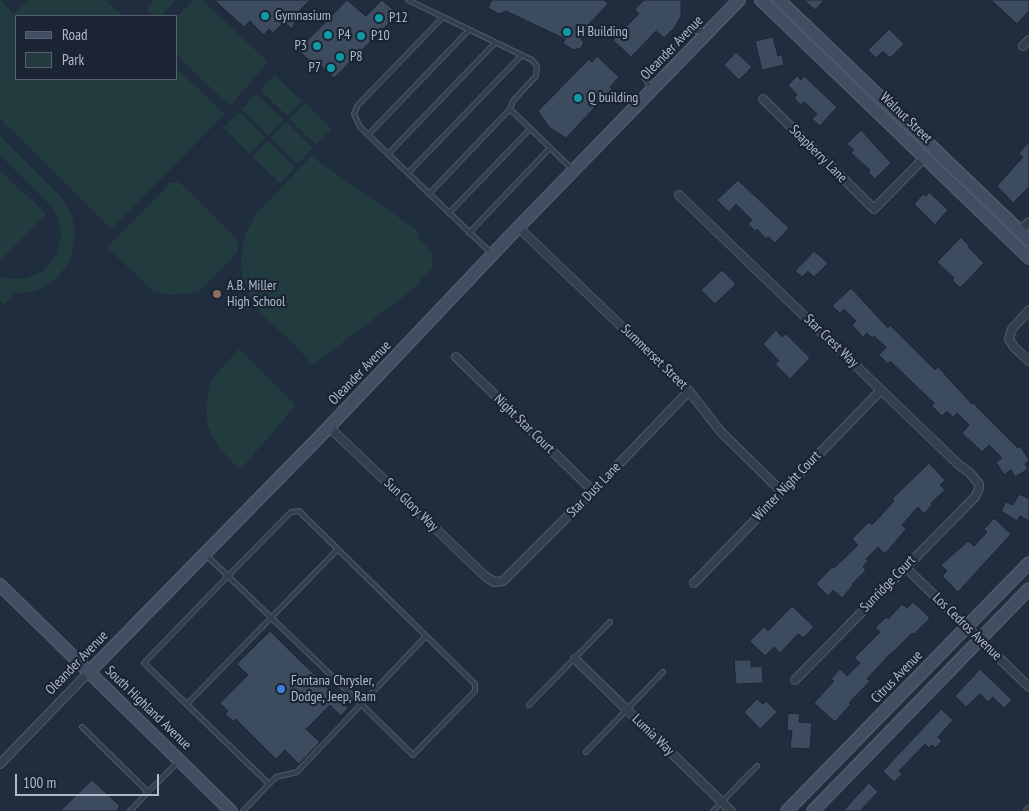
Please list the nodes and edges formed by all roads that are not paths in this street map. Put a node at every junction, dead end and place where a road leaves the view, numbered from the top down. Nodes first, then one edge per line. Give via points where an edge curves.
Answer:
1 (408, 0) edge
2 (739, 0) edge
3 (762, 0) edge
4 (779, 0) edge
5 (442, 17) junction
6 (469, 30) junction
7 (495, 43) junction
8 (522, 56) junction
9 (763, 99) dead end
10 (510, 109) junction
11 (530, 129) junction
12 (368, 135) junction
13 (550, 148) junction
14 (388, 154) junction
15 (925, 157) junction
16 (574, 171) junction
17 (408, 173) junction
18 (429, 194) junction
19 (680, 195) dead end
20 (449, 213) junction
21 (1029, 222) edge
22 (518, 227) junction
23 (1020, 231) junction
24 (469, 233) junction
25 (1029, 240) edge
26 (492, 255) junction
27 (1029, 258) edge
28 (1029, 310) edge
29 (456, 358) dead end
30 (1029, 361) edge
31 (689, 390) junction
32 (880, 390) junction
33 (329, 426) junction
34 (979, 489) joint
35 (593, 491) junction
36 (782, 492) junction
37 (338, 549) junction
38 (205, 553) junction
39 (1029, 563) edge
40 (905, 566) junction
41 (228, 576) junction
42 (494, 582) joint
43 (694, 583) dead end
44 (0, 586) edge
45 (1029, 589) edge
46 (271, 618) junction
47 (610, 622) dead end
48 (967, 627) junction
49 (426, 636) junction
50 (979, 639) junction
51 (575, 659) junction
52 (89, 672) junction
53 (663, 672) dead end
54 (795, 680) dead end
55 (1029, 687) edge
56 (186, 704) junction
57 (362, 705) junction
58 (529, 705) dead end
59 (627, 710) junction
60 (82, 727) dead end
61 (586, 752) dead end
62 (179, 760) junction
63 (0, 764) edge
64 (757, 766) dead end
65 (269, 784) junction
66 (148, 792) junction
67 (722, 802) junction
68 (130, 811) edge
69 (232, 811) edge
70 (244, 811) edge
71 (713, 811) edge
72 (731, 811) edge
73 (787, 811) edge
74 (814, 811) edge

1 - 5 lane
2 - 16 street, Oleander Avenue
3 - 15 street, Walnut Street
4 - 23 street, Walnut Street
5 - 6 lane
5 - 12 lane via 358,105 354,114
6 - 7 lane
6 - 12 lane
7 - 8 lane
7 - 14 lane
8 - 10 lane via 537,66 536,76 513,101
8 - 17 lane
9 - 15 street, Soapberry Lane via 874,209
10 - 11 lane
10 - 18 lane
11 - 13 lane
11 - 20 lane
12 - 14 lane
13 - 16 lane
13 - 24 lane
14 - 17 lane
15 - 27 street, Walnut Street
16 - 22 street, Oleander Avenue
17 - 18 lane
18 - 20 lane
19 - 32 street, Star Crest Way
20 - 24 lane
21 - 23 street
22 - 26 street, Oleander Avenue
22 - 31 street, Summerset Street
23 - 25 street, Walnut Street
24 - 26 lane
26 - 33 street, Oleander Avenue
28 - 30 street via 1012,329 1009,339
29 - 35 street, Night Star Court
31 - 35 street, Star Dust Lane
31 - 36 street, Summerset Street via 722,432
32 - 34 street, Star Crest Way via 970,473
32 - 36 street, Winter Night Court
33 - 38 street, Oleander Avenue
33 - 42 street, Sun Glory Way
34 - 40 street, Sunridge Court via 975,497
35 - 42 street, Star Dust Lane via 503,581
36 - 43 street, Winter Night Court
37 - 41 lane via 299,512 291,512
37 - 46 lane
37 - 49 lane
38 - 41 lane
38 - 52 street, Oleander Avenue
39 - 48 street, Citrus Avenue
40 - 48 street, Los Cedros Avenue
40 - 54 street, Sunridge Court
41 - 46 lane
41 - 56 lane via 144,663
44 - 52 street, South Highland Avenue
45 - 50 street
46 - 56 lane
46 - 57 lane
47 - 51 lane
48 - 50 street, Los Cedros Avenue
48 - 73 street, Citrus Avenue
49 - 57 lane
49 - 57 lane via 475,684 475,692 414,755
50 - 55 street, Los Cedros Avenue
50 - 74 street
51 - 58 lane
51 - 59 street, Lumia Way
52 - 62 street, South Highland Avenue
52 - 63 street, Oleander Avenue
53 - 59 lane
56 - 65 lane
57 - 65 lane via 297,772 276,777
59 - 61 lane
59 - 67 street, Lumia Way
60 - 66 lane
62 - 66 lane
62 - 69 street, South Highland Avenue
64 - 67 lane
65 - 70 lane
66 - 68 lane
67 - 71 lane
67 - 72 street, Lumia Way

